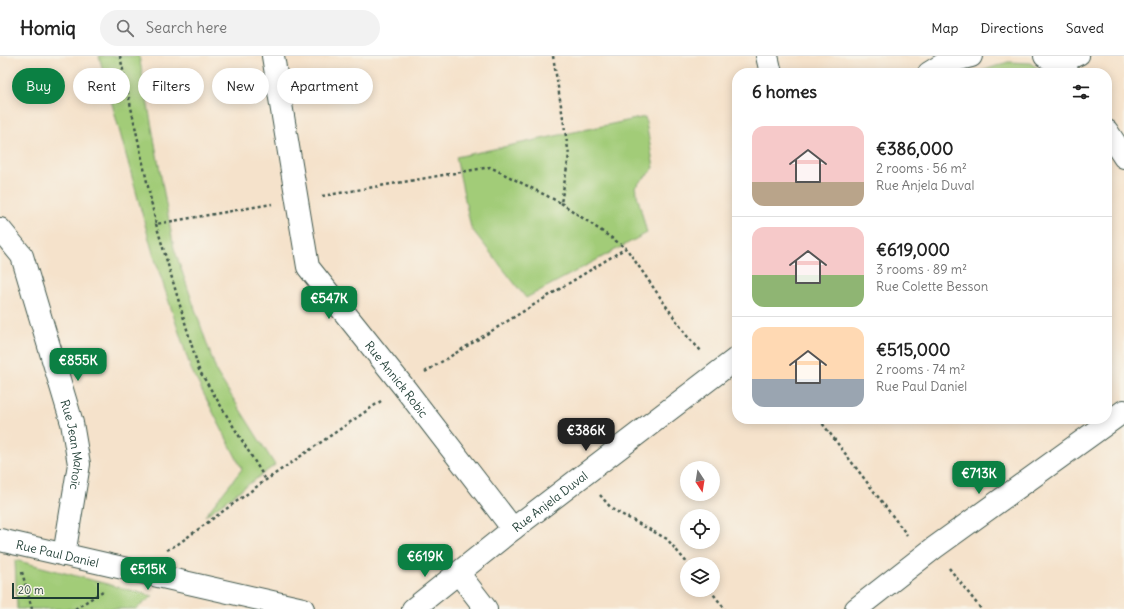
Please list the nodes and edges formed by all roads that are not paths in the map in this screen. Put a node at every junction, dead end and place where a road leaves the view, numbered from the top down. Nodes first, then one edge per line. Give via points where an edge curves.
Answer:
1 (273, 56) edge
2 (767, 56) edge
3 (971, 56) edge
4 (770, 68) edge
5 (938, 68) edge
6 (1112, 139) edge
7 (1124, 157) edge
8 (0, 229) edge
9 (732, 362) edge
10 (1124, 410) edge
11 (1112, 419) edge
12 (1105, 424) edge
13 (513, 529) junction
14 (0, 540) edge
15 (64, 555) junction
16 (459, 574) junction
17 (303, 609) edge
18 (413, 609) edge
19 (486, 609) edge
20 (856, 609) edge

1 - 13 street, Rue Annick Robic via 308,266
2 - 4 street
3 - 5 street via 948,62
6 - 7 street
8 - 15 street, Rue Jean Mahoïc via 22,256 72,423 79,464
9 - 13 street, Rue Anjela Duval
10 - 11 street
12 - 20 street via 929,552
13 - 16 street, Rue Anjela Duval
14 - 15 street, Rue Paul Daniel
15 - 17 street, Rue Paul Daniel
16 - 18 street, Rue Anjela Duval
16 - 19 street

